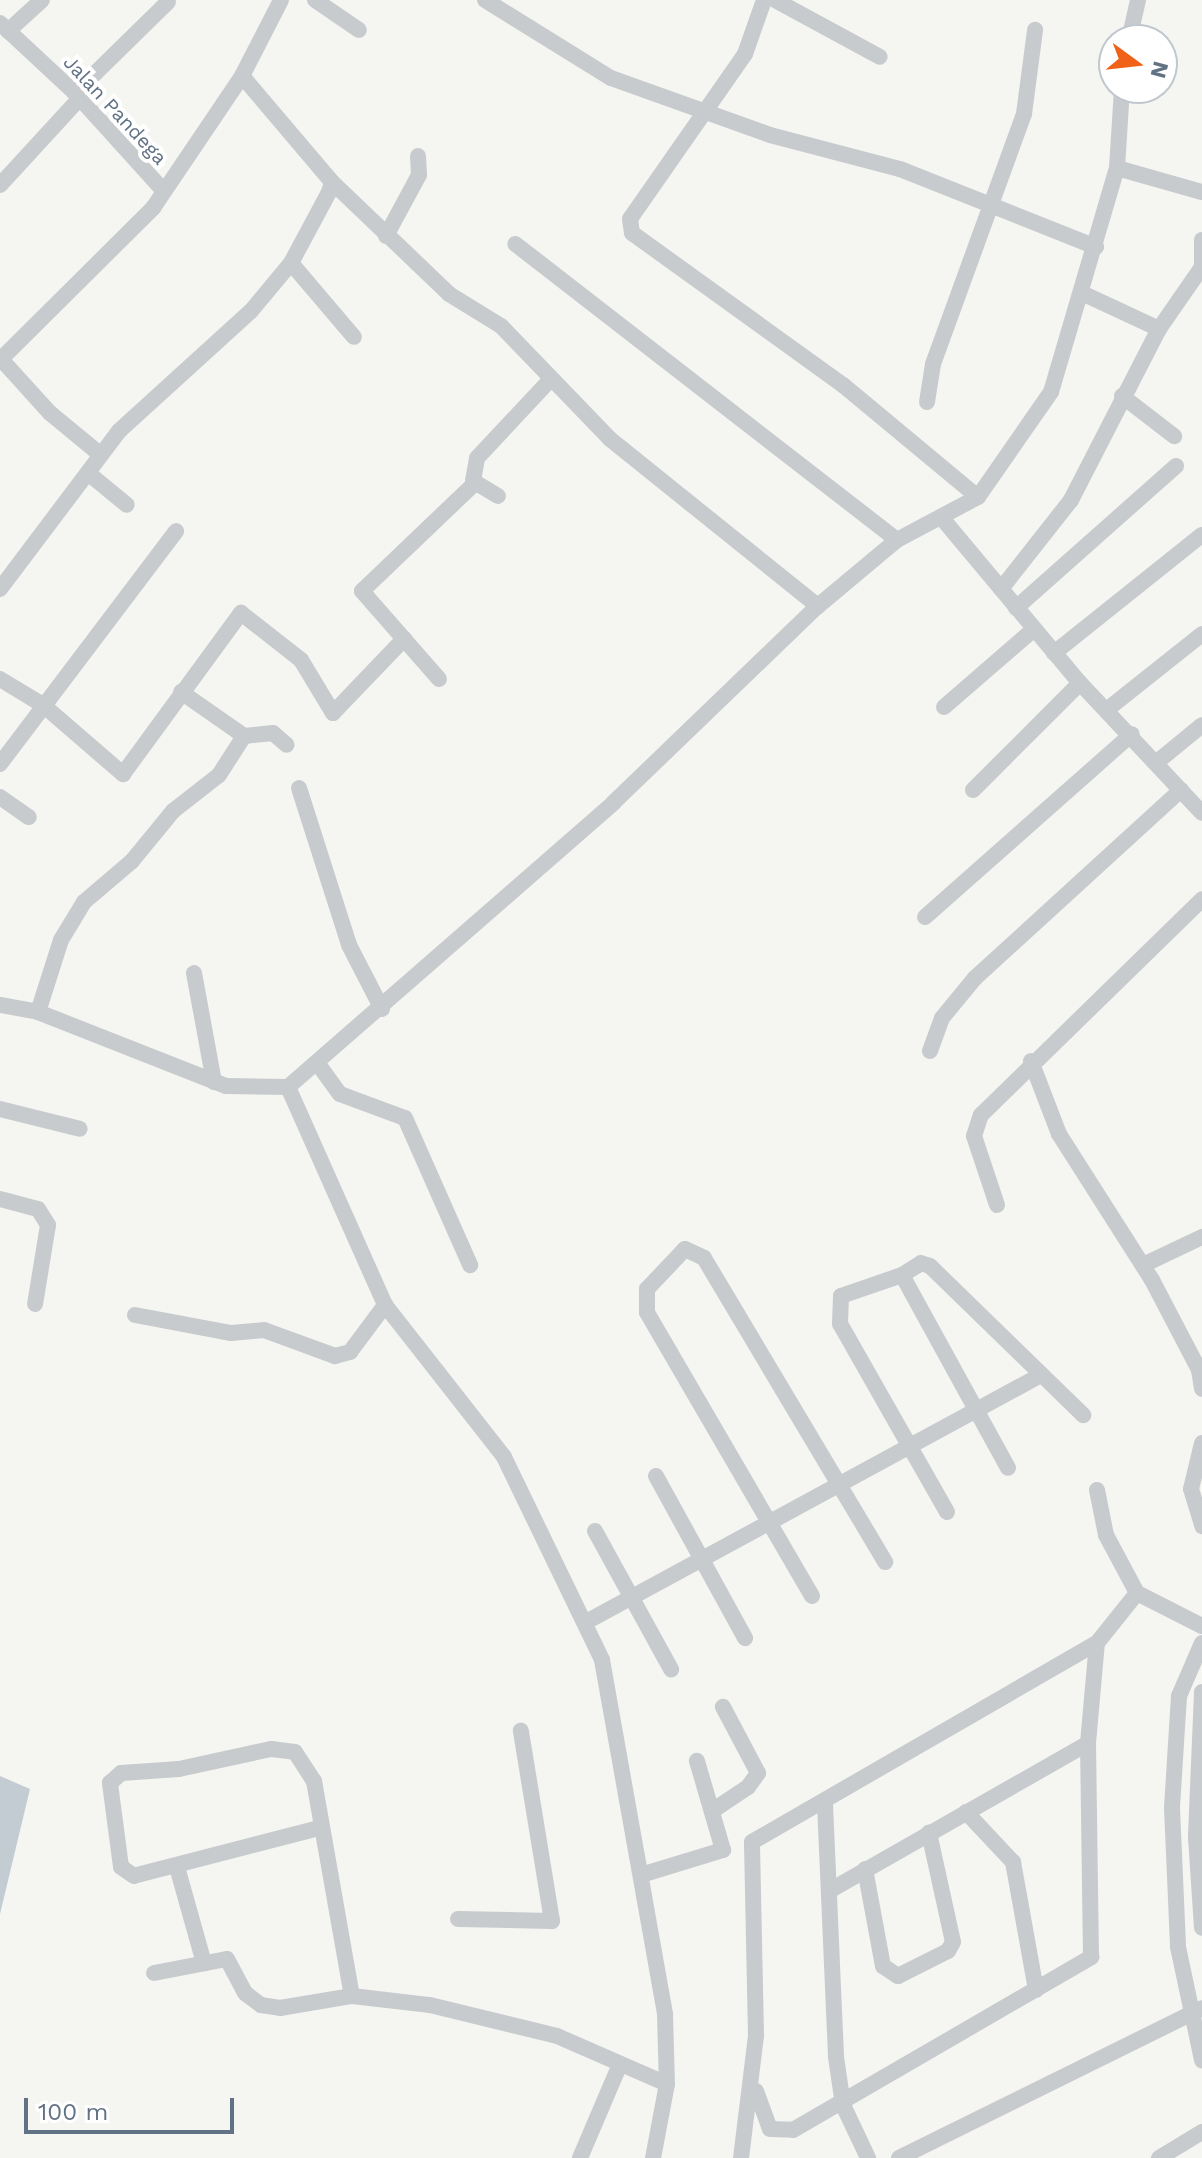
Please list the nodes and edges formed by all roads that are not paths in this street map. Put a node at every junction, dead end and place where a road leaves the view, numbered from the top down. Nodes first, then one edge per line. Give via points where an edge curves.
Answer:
1 (42, 0) edge
2 (281, 0) edge
3 (315, 0) edge
4 (485, 0) edge
5 (764, 0) edge
6 (775, 0) edge
7 (1138, 0) edge
8 (168, 2) edge
9 (1133, 24) edge
10 (4, 27) edge
11 (359, 30) dead end
12 (1035, 30) dead end
13 (880, 57) dead end
14 (242, 76) junction
15 (78, 96) junction
16 (1121, 104) edge
17 (703, 114) junction
18 (418, 156) dead end
19 (1117, 168) junction
20 (332, 182) junction
21 (0, 185) edge
22 (164, 191) junction
23 (1202, 192) edge
24 (994, 209) junction
25 (386, 236) junction
26 (1202, 240) edge
27 (515, 244) dead end
28 (1096, 247) junction
29 (291, 263) junction
30 (1202, 268) edge
31 (1084, 294) junction
32 (1159, 329) junction
33 (354, 337) dead end
34 (0, 360) edge
35 (551, 379) junction
36 (1122, 396) junction
37 (927, 402) dead end
38 (1174, 436) dead end
39 (101, 455) junction
40 (1176, 466) dead end
41 (88, 473) junction
42 (474, 484) junction
43 (498, 496) dead end
44 (978, 497) junction
45 (127, 505) dead end
46 (941, 517) junction
47 (176, 531) dead end
48 (1202, 535) edge
49 (897, 540) junction
50 (0, 589) edge
51 (1001, 589) junction
52 (818, 606) junction
53 (1016, 608) junction
54 (1034, 629) junction
55 (1202, 634) edge
56 (404, 639) junction
57 (1054, 653) junction
58 (0, 679) edge
59 (439, 679) dead end
60 (1080, 683) junction
61 (181, 692) junction
62 (43, 705) junction
63 (944, 707) dead end
64 (1109, 708) junction
65 (1202, 725) edge
66 (1132, 734) junction
67 (244, 736) junction
68 (287, 745) dead end
69 (1157, 762) junction
70 (0, 764) edge
71 (299, 788) dead end
72 (973, 790) dead end
73 (1181, 790) junction
74 (0, 797) edge
75 (1202, 813) edge
76 (29, 817) dead end
77 (1202, 899) edge
78 (925, 917) dead end
79 (194, 973) dead end
80 (0, 1005) edge
81 (382, 1009) junction
82 (38, 1012) junction
83 (930, 1051) dead end
84 (1031, 1061) junction
85 (318, 1064) junction
86 (214, 1082) junction
87 (288, 1087) junction
88 (0, 1109) edge
89 (80, 1129) dead end
90 (0, 1199) edge
91 (997, 1205) dead end
92 (1202, 1237) edge
93 (470, 1265) dead end
94 (1143, 1265) junction
95 (902, 1275) junction
96 (35, 1304) dead end
97 (385, 1305) junction
98 (135, 1315) dead end
99 (1200, 1370) edge
100 (1041, 1375) junction
101 (1202, 1389) edge
102 (978, 1409) junction
103 (1083, 1415) dead end
104 (1202, 1443) edge
105 (913, 1445) junction
106 (1008, 1468) dead end
107 (656, 1476) dead end
108 (843, 1483) junction
109 (1097, 1490) dead end
110 (947, 1512) dead end
111 (772, 1521) junction
112 (1202, 1526) edge
113 (595, 1531) dead end
114 (703, 1558) junction
115 (885, 1562) dead end
116 (1137, 1593) junction
117 (633, 1596) junction
118 (812, 1596) dead end
119 (586, 1622) junction
120 (1202, 1626) edge
121 (745, 1638) dead end
122 (1097, 1643) junction
123 (1202, 1643) edge
124 (671, 1669) dead end
125 (1202, 1692) edge
126 (723, 1707) dead end
127 (521, 1731) dead end
128 (1088, 1743) junction
129 (697, 1761) dead end
130 (825, 1804) junction
131 (712, 1811) junction
132 (966, 1812) junction
133 (319, 1828) junction
134 (929, 1833) junction
135 (1199, 1837) edge
136 (177, 1867) junction
137 (865, 1869) junction
138 (641, 1875) junction
139 (829, 1891) junction
140 (458, 1919) dead end
141 (1202, 1928) edge
142 (204, 1963) junction
143 (154, 1973) dead end
144 (1036, 1990) junction
145 (352, 1996) junction
146 (1196, 2008) edge
147 (1202, 2060) edge
148 (620, 2064) junction
149 (754, 2075) junction
150 (667, 2084) junction
151 (843, 2105) junction
152 (1202, 2132) edge
153 (580, 2158) edge
154 (653, 2158) edge
155 (741, 2158) edge
156 (868, 2158) edge
157 (899, 2158) edge
158 (1159, 2158) edge

1 - 10 street
2 - 14 street
3 - 11 street
4 - 17 street via 611,78
5 - 17 street via 745,54
6 - 13 street
7 - 9 street
8 - 15 street
10 - 15 street, Jalan Pandega
12 - 24 street via 1024,114
14 - 20 street
14 - 22 street
15 - 21 street
15 - 22 street, Jalan Pandega
16 - 19 street
17 - 24 street via 900,169
17 - 44 street via 630,219 632,233 843,385
18 - 25 street via 419,175
19 - 23 street
19 - 28 street
20 - 25 street
20 - 29 street
22 - 34 street via 134,232
24 - 28 street
24 - 37 street via 933,364
25 - 35 street via 449,294 501,326
26 - 30 street
27 - 49 street
28 - 31 street
29 - 33 street
29 - 39 street
30 - 32 street
31 - 32 street
31 - 44 street via 1051,392
32 - 36 street
34 - 39 street via 50,413
35 - 42 street via 477,458
35 - 52 street via 610,439
36 - 38 street
36 - 51 street via 1071,500
39 - 41 street
40 - 53 street
41 - 45 street
41 - 50 street
42 - 43 street
42 - 56 street via 362,591
44 - 46 street
46 - 49 street
46 - 51 street
47 - 62 street
48 - 57 street
49 - 52 street
51 - 53 street
52 - 81 street via 613,803
53 - 54 street
54 - 57 street
54 - 63 street
55 - 64 street
56 - 59 street
56 - 61 street via 333,713 301,660 241,613
57 - 60 street
58 - 62 street
60 - 64 street
60 - 72 street
61 - 62 street via 123,774
61 - 67 street
62 - 70 street
64 - 66 street
65 - 69 street
66 - 69 street
66 - 78 street
67 - 68 street via 273,733
67 - 82 street via 219,775 173,811 132,861 84,902 61,940
69 - 73 street
71 - 81 street via 349,945
73 - 75 street
73 - 83 street via 975,978 942,1018
74 - 76 street
77 - 84 street
79 - 86 street
80 - 82 street
81 - 85 street
82 - 86 street
84 - 91 street via 990,1103 974,1136
84 - 94 street via 1059,1134
85 - 87 street
85 - 93 street via 340,1094 405,1118
86 - 87 street
87 - 97 street
88 - 89 street
90 - 96 street via 38,1209 48,1225
92 - 94 street
94 - 99 street
95 - 100 street via 921,1263 930,1266
95 - 102 street
95 - 105 street via 841,1296 836,1311
97 - 98 street via 350,1352 335,1356 264,1330 231,1333
97 - 119 street via 504,1457
99 - 101 street
100 - 102 street
100 - 103 street
102 - 105 street
102 - 106 street
104 - 112 street via 1191,1489
105 - 108 street
105 - 110 street
107 - 114 street
108 - 111 street
108 - 111 street via 704,1258 691,1249 676,1253 647,1289 647,1312
108 - 115 street
109 - 116 street via 1106,1535
111 - 114 street
111 - 118 street
113 - 117 street
114 - 117 street
114 - 121 street
116 - 120 street
116 - 122 street
117 - 119 street
117 - 124 street
119 - 138 street via 609,1687
122 - 128 street
122 - 130 street
123 - 146 street via 1179,1696 1173,1765 1173,1892
125 - 135 street
126 - 131 street via 758,1773
127 - 140 street via 552,1921
128 - 132 street
128 - 144 street via 1095,1949 1084,1964
129 - 131 street
130 - 139 street
130 - 149 street via 752,1842
131 - 138 street via 723,1850
132 - 134 street
132 - 144 street via 1013,1862
133 - 136 street
133 - 136 street via 314,1781 291,1750 113,1777 114,1834 124,1873
133 - 145 street
134 - 137 street
134 - 137 street via 953,1937 948,1951 890,1976 883,1966
135 - 141 street
136 - 142 street
137 - 139 street
138 - 150 street via 665,2014
139 - 151 street
142 - 143 street
142 - 145 street via 231,1960 248,1997 273,2008
144 - 151 street
145 - 148 street via 509,2023
146 - 147 street
146 - 157 street
148 - 150 street
148 - 153 street
149 - 151 street via 765,2123 774,2131 793,2130
149 - 155 street
150 - 154 street
151 - 156 street
152 - 158 street

